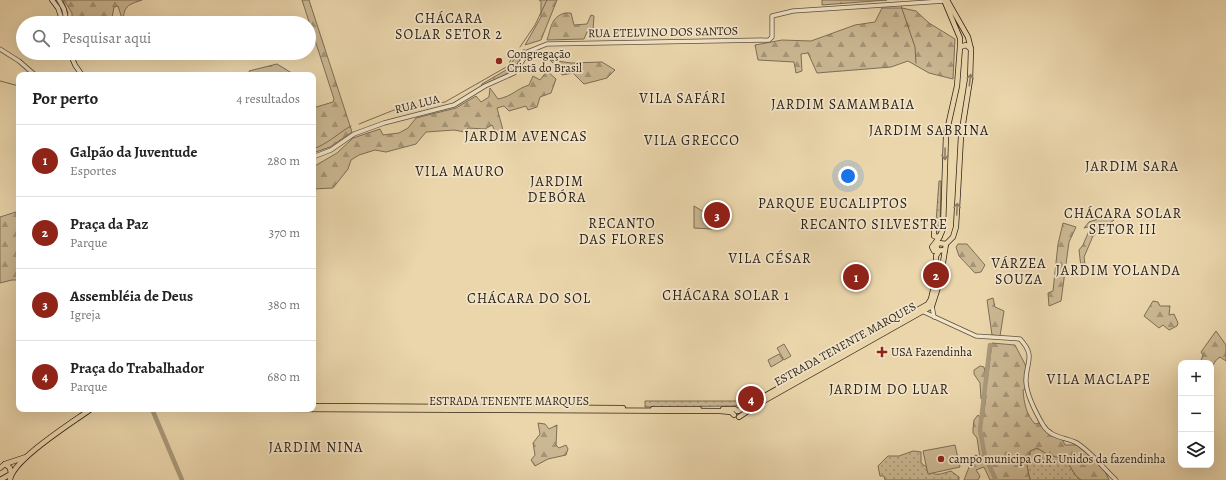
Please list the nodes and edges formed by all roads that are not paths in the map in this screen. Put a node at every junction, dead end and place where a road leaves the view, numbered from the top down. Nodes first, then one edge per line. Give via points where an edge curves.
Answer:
1 (52, 0) edge
2 (59, 0) edge
3 (945, 0) edge
4 (61, 16) edge
5 (66, 16) edge
6 (962, 29) junction
7 (958, 33) junction
8 (960, 38) junction
9 (968, 38) junction
10 (960, 47) junction
11 (0, 49) edge
12 (971, 49) junction
13 (526, 55) joint
14 (16, 59) edge
15 (17, 60) edge
16 (73, 60) edge
17 (32, 72) edge
18 (80, 72) edge
19 (316, 156) edge
20 (934, 226) dead end
21 (940, 236) junction
22 (937, 243) junction
23 (946, 244) junction
24 (945, 250) junction
25 (938, 251) junction
26 (932, 306) junction
27 (924, 312) junction
28 (934, 317) junction
29 (766, 394) junction
30 (760, 403) junction
31 (316, 406) edge
32 (316, 409) edge
33 (87, 412) edge
34 (736, 412) junction
35 (27, 456) junction
36 (5, 464) junction
37 (0, 468) edge
38 (11, 474) junction
39 (0, 480) edge
40 (10, 480) edge
41 (1116, 480) edge

1 - 4 main road
2 - 5 main road
3 - 6 main road, ESTRADA TENENTE MARQUES
3 - 7 main road
3 - 13 street, RUA ETELVINO DOS SANTOS via 805,10 772,16 772,37 769,40 547,44
6 - 7 main road
6 - 9 main road, ESTRADA TENENTE MARQUES
7 - 8 main road
8 - 9 main road
8 - 10 main road
9 - 12 main road, ESTRADA TENENTE MARQUES
10 - 12 main road via 966,45
10 -> 21 main road via 957,86 946,135 943,229
11 - 14 street
23 -> 12 main road, ESTRADA TENENTE MARQUES via 953,237 956,227 961,136 970,80
13 - 19 street, RUA LUA via 514,73 485,86 454,105 384,122 354,134 331,150
15 - 17 street
16 - 18 main road
20 - 21 main road via 935,236
21 - 22 main road
22 - 23 main road
22 - 25 main road via 932,248
23 - 24 main road, ESTRADA TENENTE MARQUES
24 - 25 main road
24 - 26 main road, ESTRADA TENENTE MARQUES via 940,281
25 - 29 main road, ESTRADA TENENTE MARQUES via 934,288 928,304
26 - 27 main road, ESTRADA TENENTE MARQUES
26 - 28 street
27 - 28 street
27 - 30 main road, ESTRADA TENENTE MARQUES
28 - 41 street via 976,336 1020,340 1029,355 1026,378 1028,391 1045,428 1054,435 1080,446
29 - 30 main road via 766,398
29 - 34 main road, ESTRADA TENENTE MARQUES
30 - 34 main road, ESTRADA TENENTE MARQUES via 739,417 736,417
31 - 34 main road, ESTRADA TENENTE MARQUES via 534,406 735,409
32 - 34 main road, ESTRADA TENENTE MARQUES
33 - 35 main road
35 - 36 main road
35 - 38 main road
36 - 37 main road
36 - 38 main road via 10,468
38 - 39 main road
38 - 40 main road

